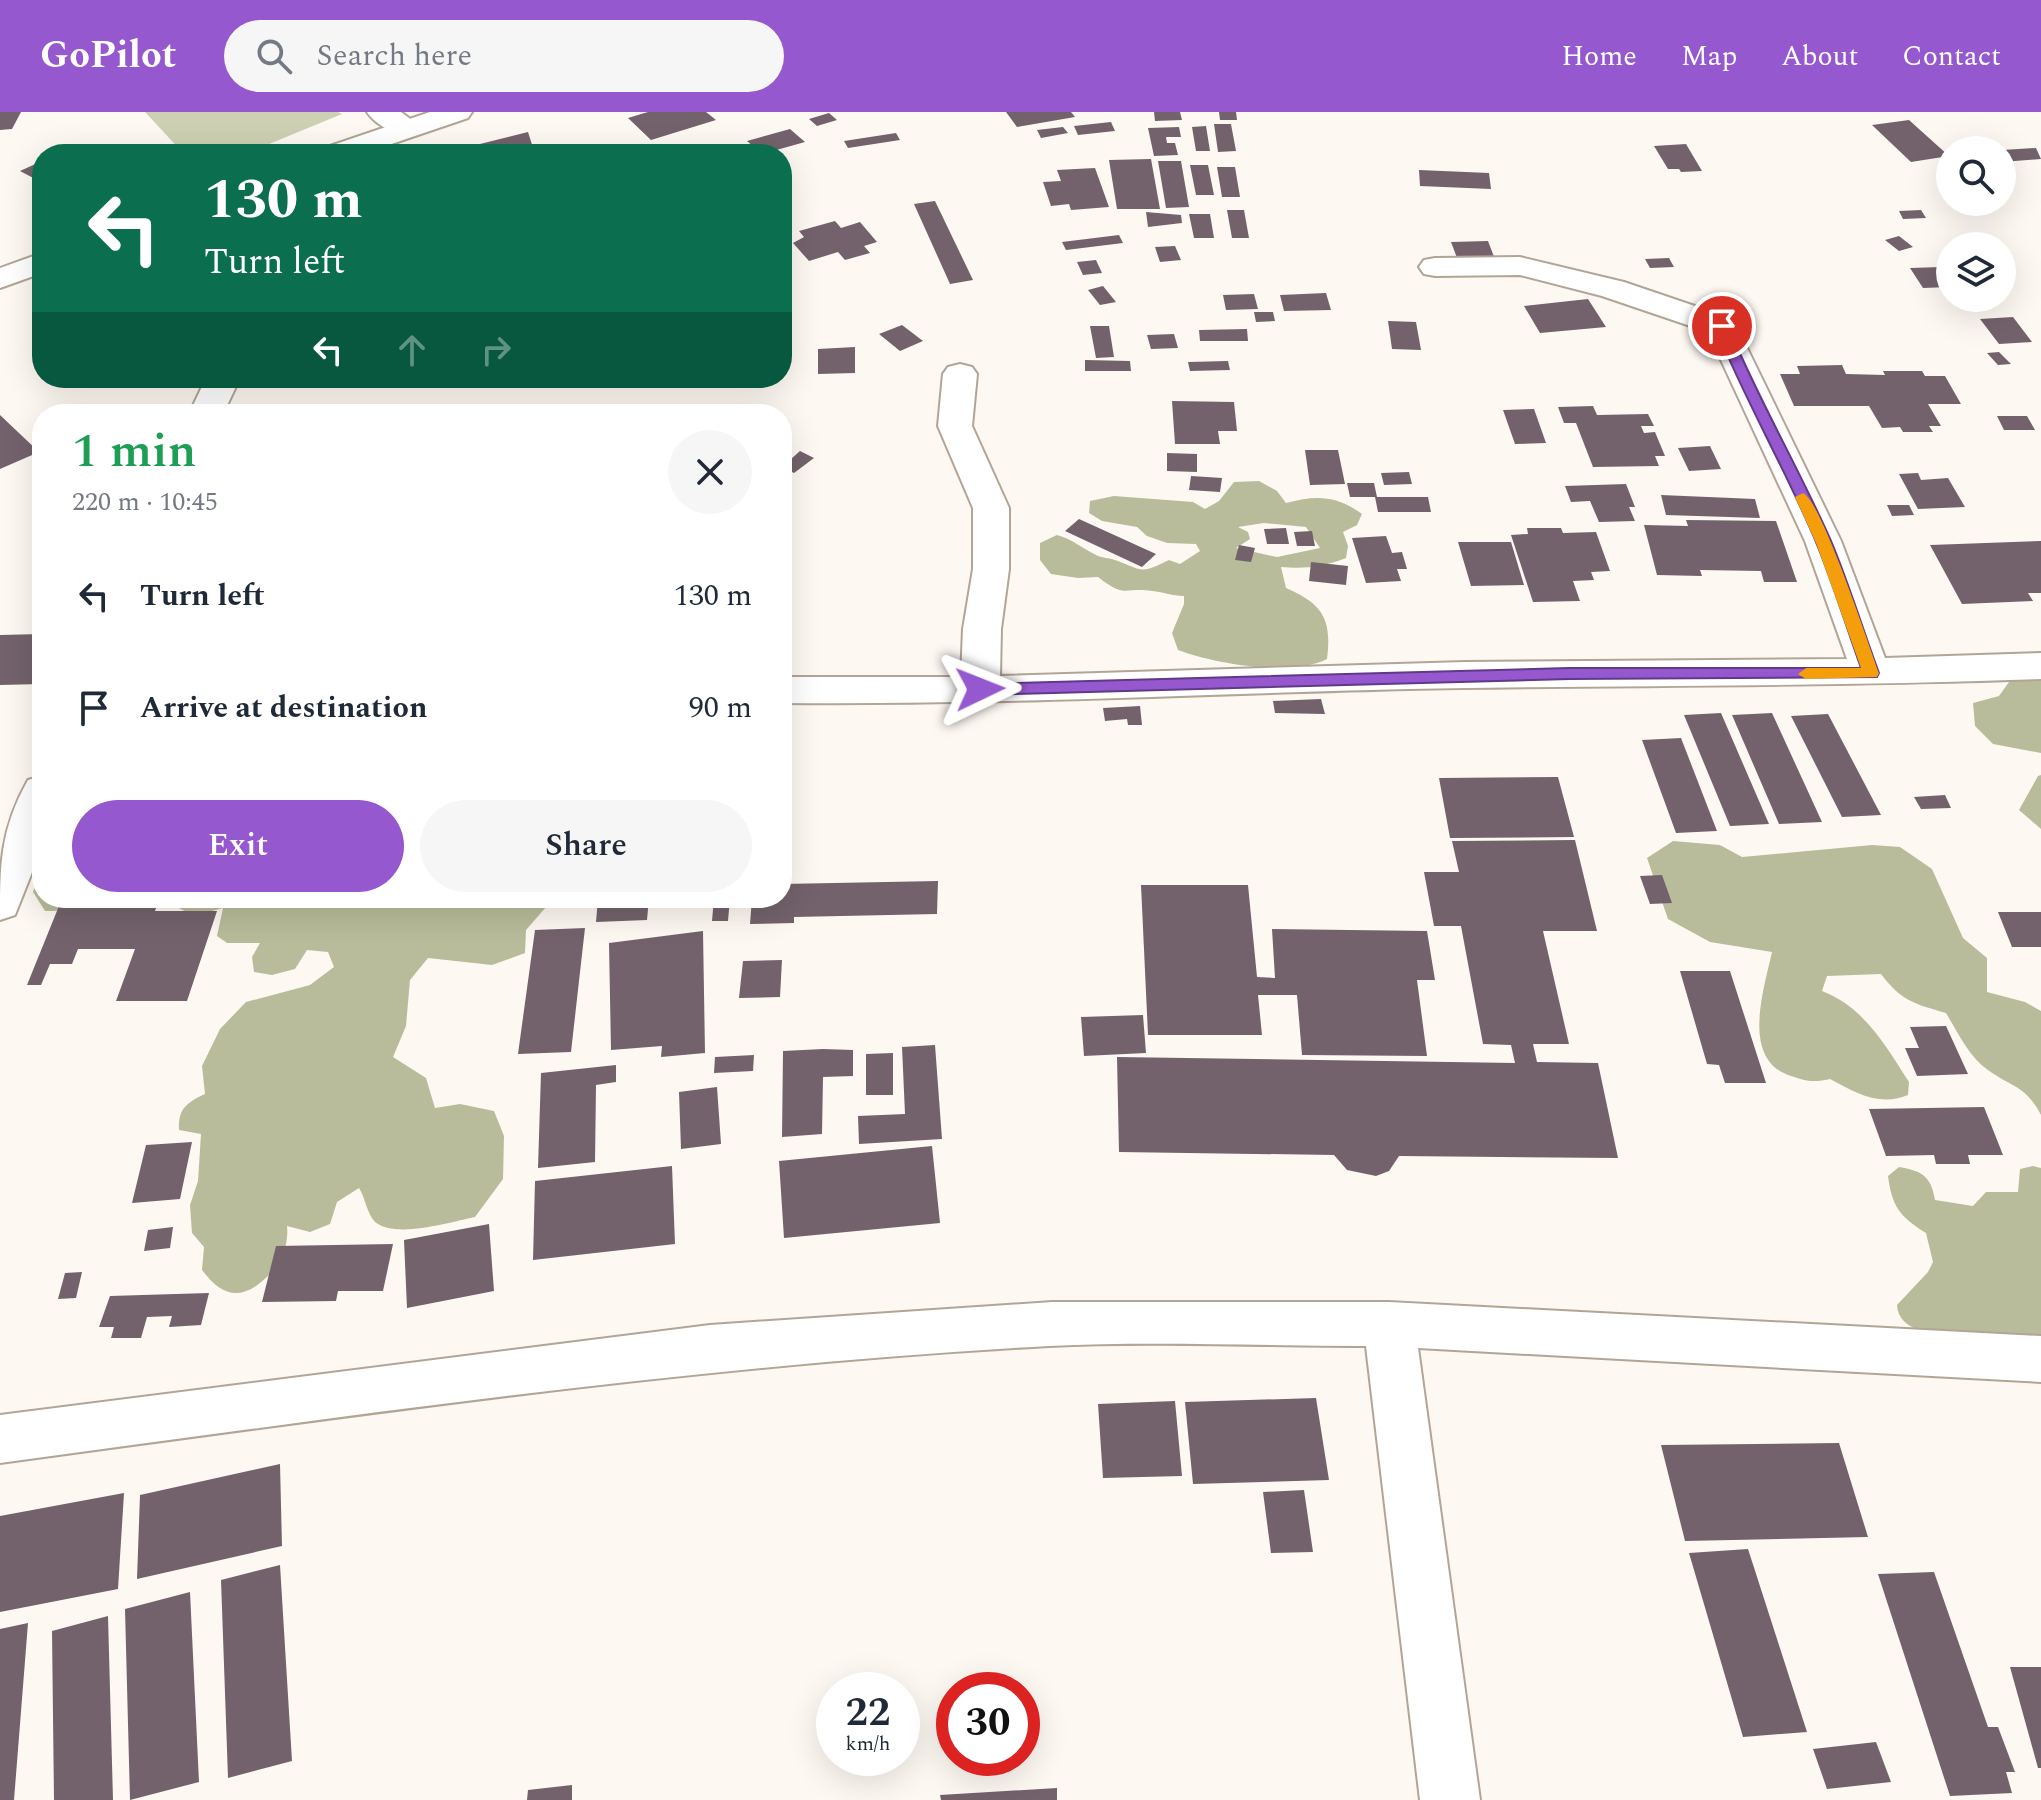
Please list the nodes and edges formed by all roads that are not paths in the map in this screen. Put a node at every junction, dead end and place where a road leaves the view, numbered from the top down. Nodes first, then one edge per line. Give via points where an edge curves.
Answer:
1 (381, 112) edge
2 (458, 112) edge
3 (408, 128) junction
4 (362, 144) edge
5 (32, 266) edge
6 (1435, 267) dead end
7 (0, 279) edge
8 (960, 374) dead end
9 (2041, 666) edge
10 (1871, 673) junction
11 (980, 689) junction
12 (792, 690) edge
13 (32, 817) edge
14 (0, 904) edge
15 (1389, 1324) junction
16 (2041, 1359) edge
17 (0, 1439) edge
18 (1450, 1800) edge

1 - 3 street
2 - 3 street
3 - 4 street
5 - 7 street
6 - 10 street via 1520,266 1613,289 1722,326 1824,543
8 - 11 street via 955,426 991,508
9 - 10 street
10 - 11 street via 1553,674
11 - 12 street
13 - 14 street
15 - 16 street
15 - 17 street via 1052,1324 710,1348
15 - 18 street

